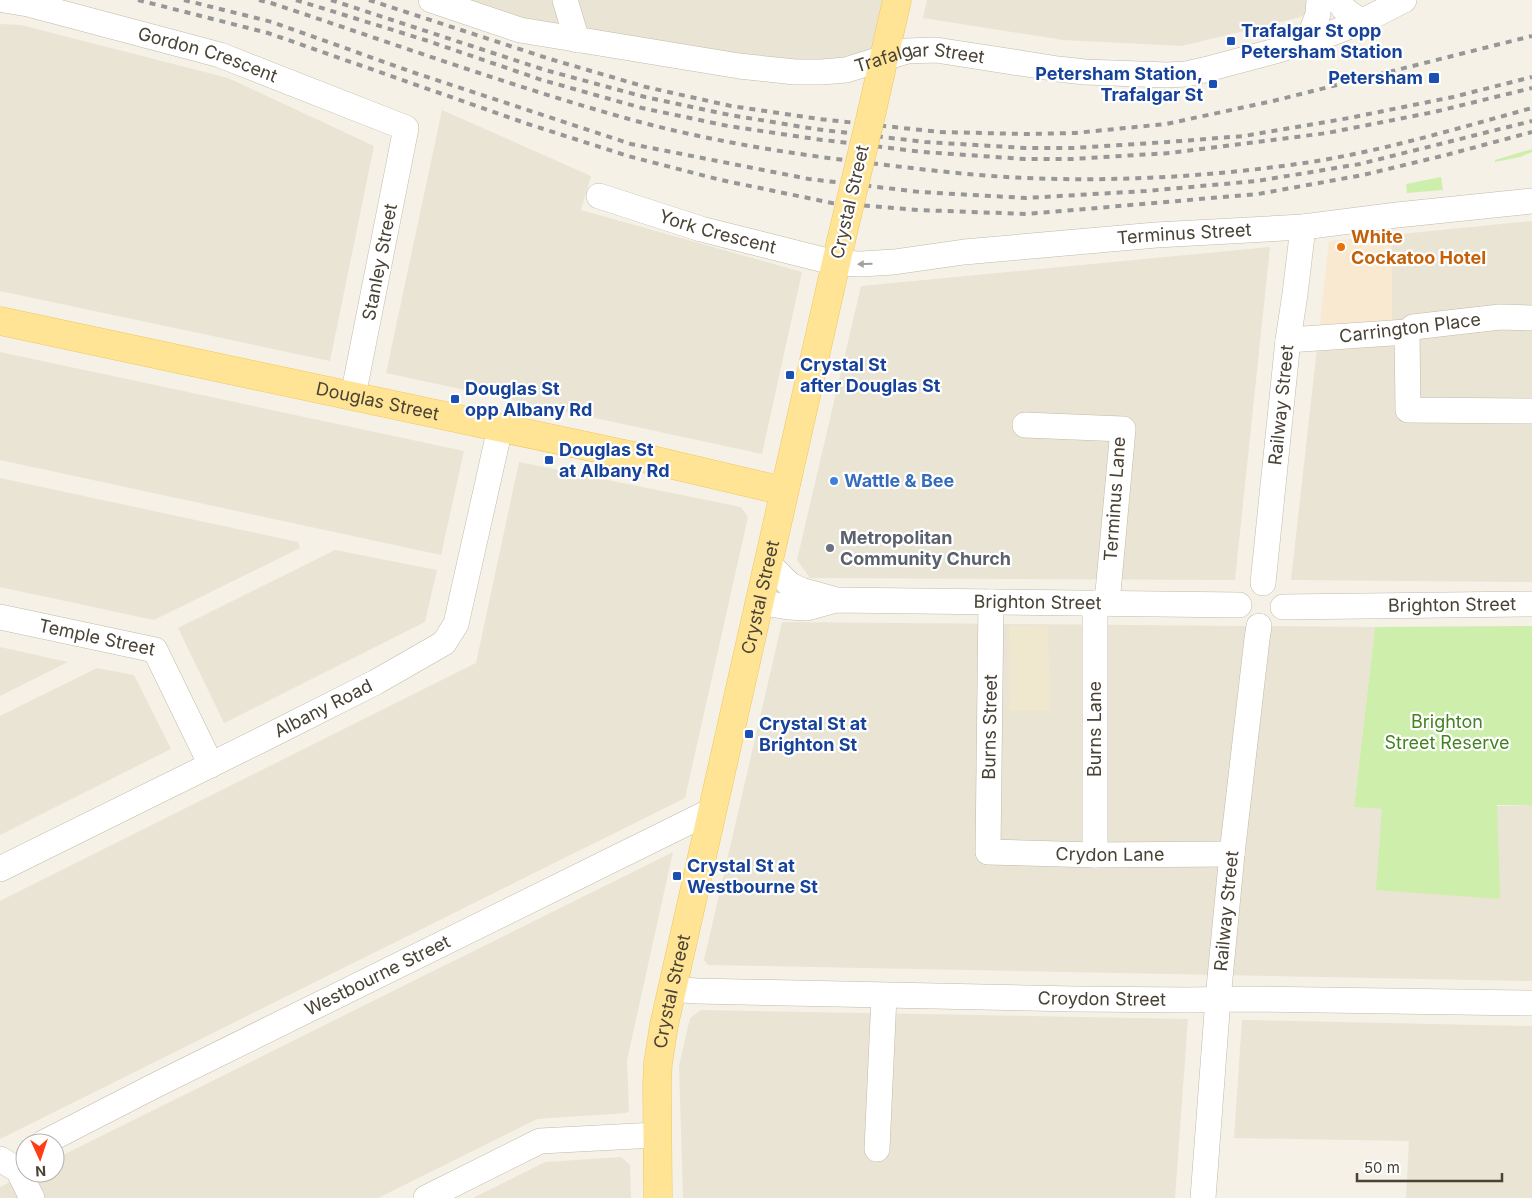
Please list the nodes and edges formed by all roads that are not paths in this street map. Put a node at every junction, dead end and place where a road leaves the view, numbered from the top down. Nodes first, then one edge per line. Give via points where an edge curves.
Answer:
1 (4, 0) edge
2 (430, 0) edge
3 (565, 0) edge
4 (897, 0) edge
5 (1318, 0) edge
6 (1338, 0) edge
7 (1404, 0) edge
8 (1361, 22) junction
9 (577, 40) junction
10 (1308, 41) junction
11 (884, 58) junction
12 (406, 128) joint
13 (600, 196) dead end
14 (1532, 202) edge
15 (1303, 227) junction
16 (839, 252) junction
17 (1532, 318) edge
18 (0, 321) edge
19 (1407, 332) junction
20 (1288, 340) junction
21 (353, 396) junction
22 (1532, 411) edge
23 (1025, 425) dead end
24 (500, 428) junction
25 (784, 491) junction
26 (768, 564) junction
27 (1263, 583) junction
28 (836, 600) junction
29 (759, 602) junction
30 (991, 602) junction
31 (1101, 603) junction
32 (1532, 604) edge
33 (1239, 605) junction
34 (1282, 607) junction
35 (0, 617) edge
36 (1259, 626) junction
37 (211, 765) junction
38 (712, 810) junction
39 (988, 852) joint
40 (1095, 854) junction
41 (1232, 854) junction
42 (0, 869) edge
43 (671, 989) junction
44 (884, 996) junction
45 (1218, 999) junction
46 (1532, 1003) edge
47 (62, 1133) edge
48 (656, 1134) junction
49 (877, 1149) dead end
50 (8, 1159) edge
51 (32, 1198) edge
52 (426, 1198) edge
53 (658, 1198) edge
54 (1203, 1198) edge

1 - 12 street, Gordon Crescent via 220,55
2 - 9 street, Trafalgar Street via 520,30
3 - 9 street
4 - 11 main road, Crystal Street
5 - 10 street via 1318,14
6 - 8 street
7 - 8 street, Trafalgar Street
8 - 10 street, Trafalgar Street
9 - 11 street, Trafalgar Street via 738,66 808,72 846,70
10 - 11 street, Trafalgar Street via 1204,70 1167,75 1085,72 929,50 907,51
11 - 16 main road, Crystal Street, bridge
12 - 21 street, Stanley Street
13 - 16 street, York Crescent via 701,228
14 - 15 street, Terminus Street
15 -> 16 street, Terminus Street via 1156,235 862,264
15 - 20 street, Railway Street
16 - 25 main road, Crystal Street
17 - 19 street, Carrington Place via 1500,317 1413,327
18 - 21 main road, Douglas Street
19 - 20 street, Carrington Place
19 - 22 street via 1408,410
20 - 27 street, Railway Street
21 - 24 main road, Douglas Street
23 - 31 street, Terminus Lane via 1123,429
24 - 25 main road, Douglas Street
24 - 37 street, Albany Road via 456,624 444,643 376,682
25 - 26 main road, Crystal Street
26 - 28 street, Brighton Street via 801,590
26 - 29 main road, Crystal Street
27 - 33 street via 1246,589
27 - 34 street via 1280,594
28 - 29 street, Brighton Street via 807,608
28 - 30 street, Brighton Street
29 - 38 main road, Crystal Street
30 - 31 street, Brighton Street
30 - 39 street, Burns Street
31 - 33 street, Brighton Street
31 - 40 street, Burns Lane
32 - 34 street, Brighton Street
33 - 36 street via 1243,617
34 - 36 street via 1281,614 1272,623
35 - 37 street, Temple Street via 155,650
36 - 41 street, Railway Street
37 - 42 street, Albany Road
38 - 43 main road, Crystal Street
38 - 47 street, Westbourne Street
39 - 40 street, Crydon Lane
40 - 41 street, Crydon Lane
41 - 45 street, Railway Street
43 - 44 street, Croydon Street
43 - 48 main road, Crystal Street via 658,1063
44 - 45 street, Croydon Street
44 - 49 street
45 - 46 street, Croydon Street
45 - 54 street, Railway Street
48 - 52 street via 540,1141
48 - 53 main road, Crystal Street
50 - 51 street via 18,1170

